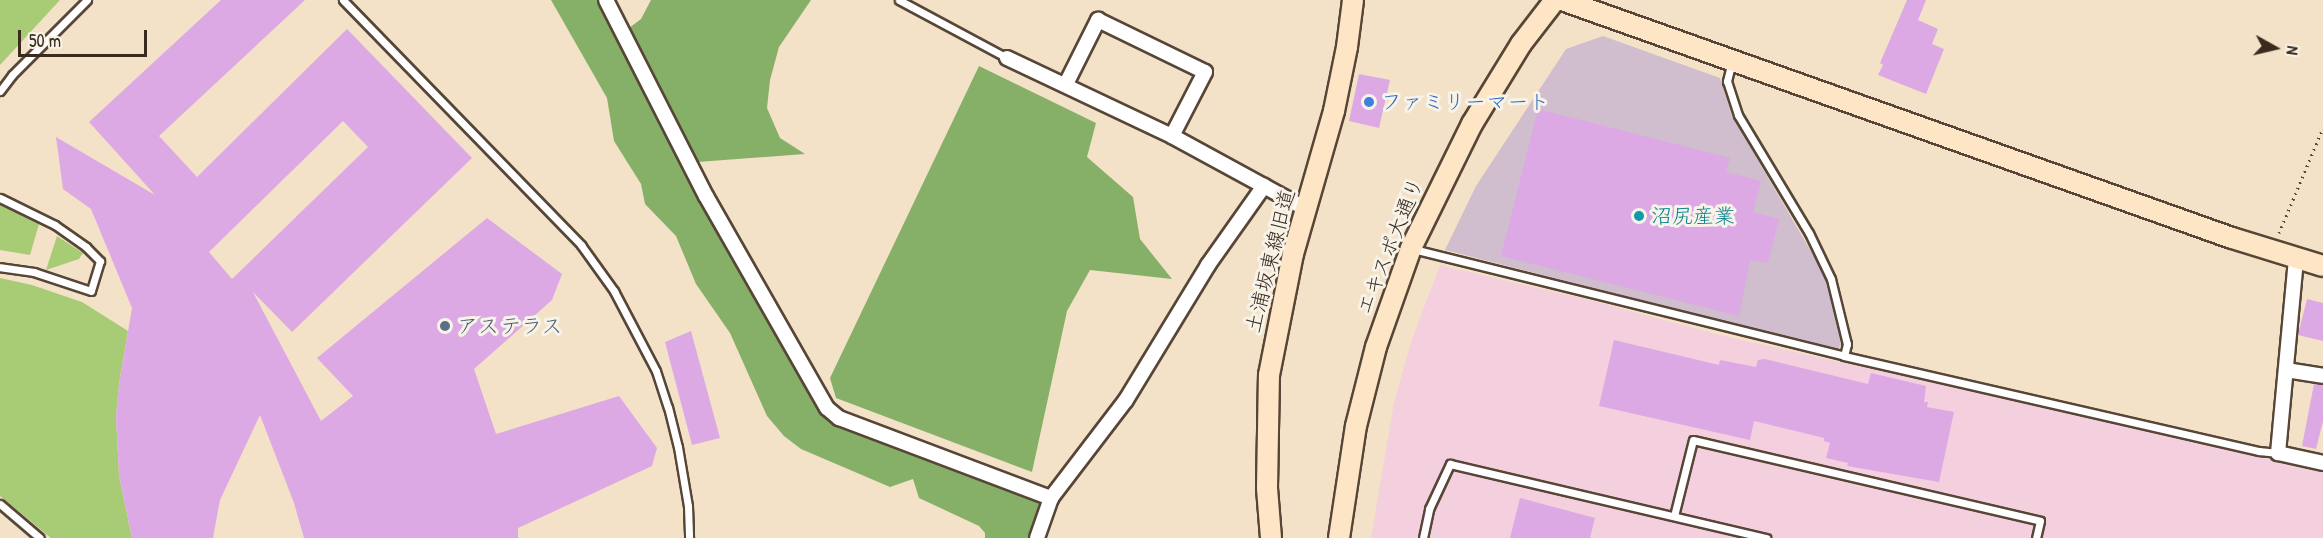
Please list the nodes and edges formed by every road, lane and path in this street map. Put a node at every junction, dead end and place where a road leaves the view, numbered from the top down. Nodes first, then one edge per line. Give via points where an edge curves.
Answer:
1 (87, 0) edge
2 (343, 0) edge
3 (606, 0) edge
4 (899, 0) edge
5 (1353, 0) edge
6 (1555, 0) edge
7 (1562, 0) edge
8 (1007, 58) joint
9 (1732, 61) junction
10 (1066, 84) junction
11 (0, 91) edge
12 (2323, 128) edge
13 (1172, 136) junction
14 (1264, 186) junction
15 (0, 198) edge
16 (1308, 210) junction
17 (1411, 248) junction
18 (2271, 251) junction
19 (2296, 259) junction
20 (2323, 266) edge
21 (0, 267) edge
22 (1844, 356) junction
23 (2286, 370) junction
24 (2323, 376) edge
25 (2278, 453) junction
26 (2323, 463) edge
27 (1051, 498) junction
28 (0, 504) edge
29 (1674, 516) junction
30 (40, 538) edge
31 (689, 538) edge
32 (1037, 538) edge
33 (1271, 538) edge
34 (1339, 538) edge
35 (1424, 538) edge
36 (1766, 538) edge
37 (2036, 538) edge

1 - 11 lane
2 - 31 lane via 581,245 614,291 656,371 668,407 680,456
3 - 27 street via 706,196 827,408 839,418
4 - 8 lane
5 - 16 street, 土浦坂東線旧道 via 1334,111
6 - 17 street, エキスポ大通り via 1521,44 1472,124
7 - 9 street
8 - 10 street
9 - 18 street
9 - 22 lane via 1727,81 1738,115 1809,233 1831,279 1847,344
10 - 13 street
10 - 13 street via 1098,20 1205,72
12 - 18 path
13 - 14 street
14 - 16 street
14 - 27 street via 1208,265 1126,400
15 - 21 lane via 55,225 100,261 91,291 34,272
16 - 33 street, 土浦坂東線旧道 via 1284,292 1269,375 1267,488
17 - 22 lane
17 - 34 street, エキスポ大通り via 1376,347 1356,426
18 - 19 street
19 - 20 street
19 - 23 street
22 - 25 lane
23 - 24 street
23 - 25 street
25 - 26 street
27 - 32 street
28 - 30 lane
29 - 35 lane via 1450,464 1430,509
29 - 36 lane
29 - 37 lane via 1693,440 2040,521

